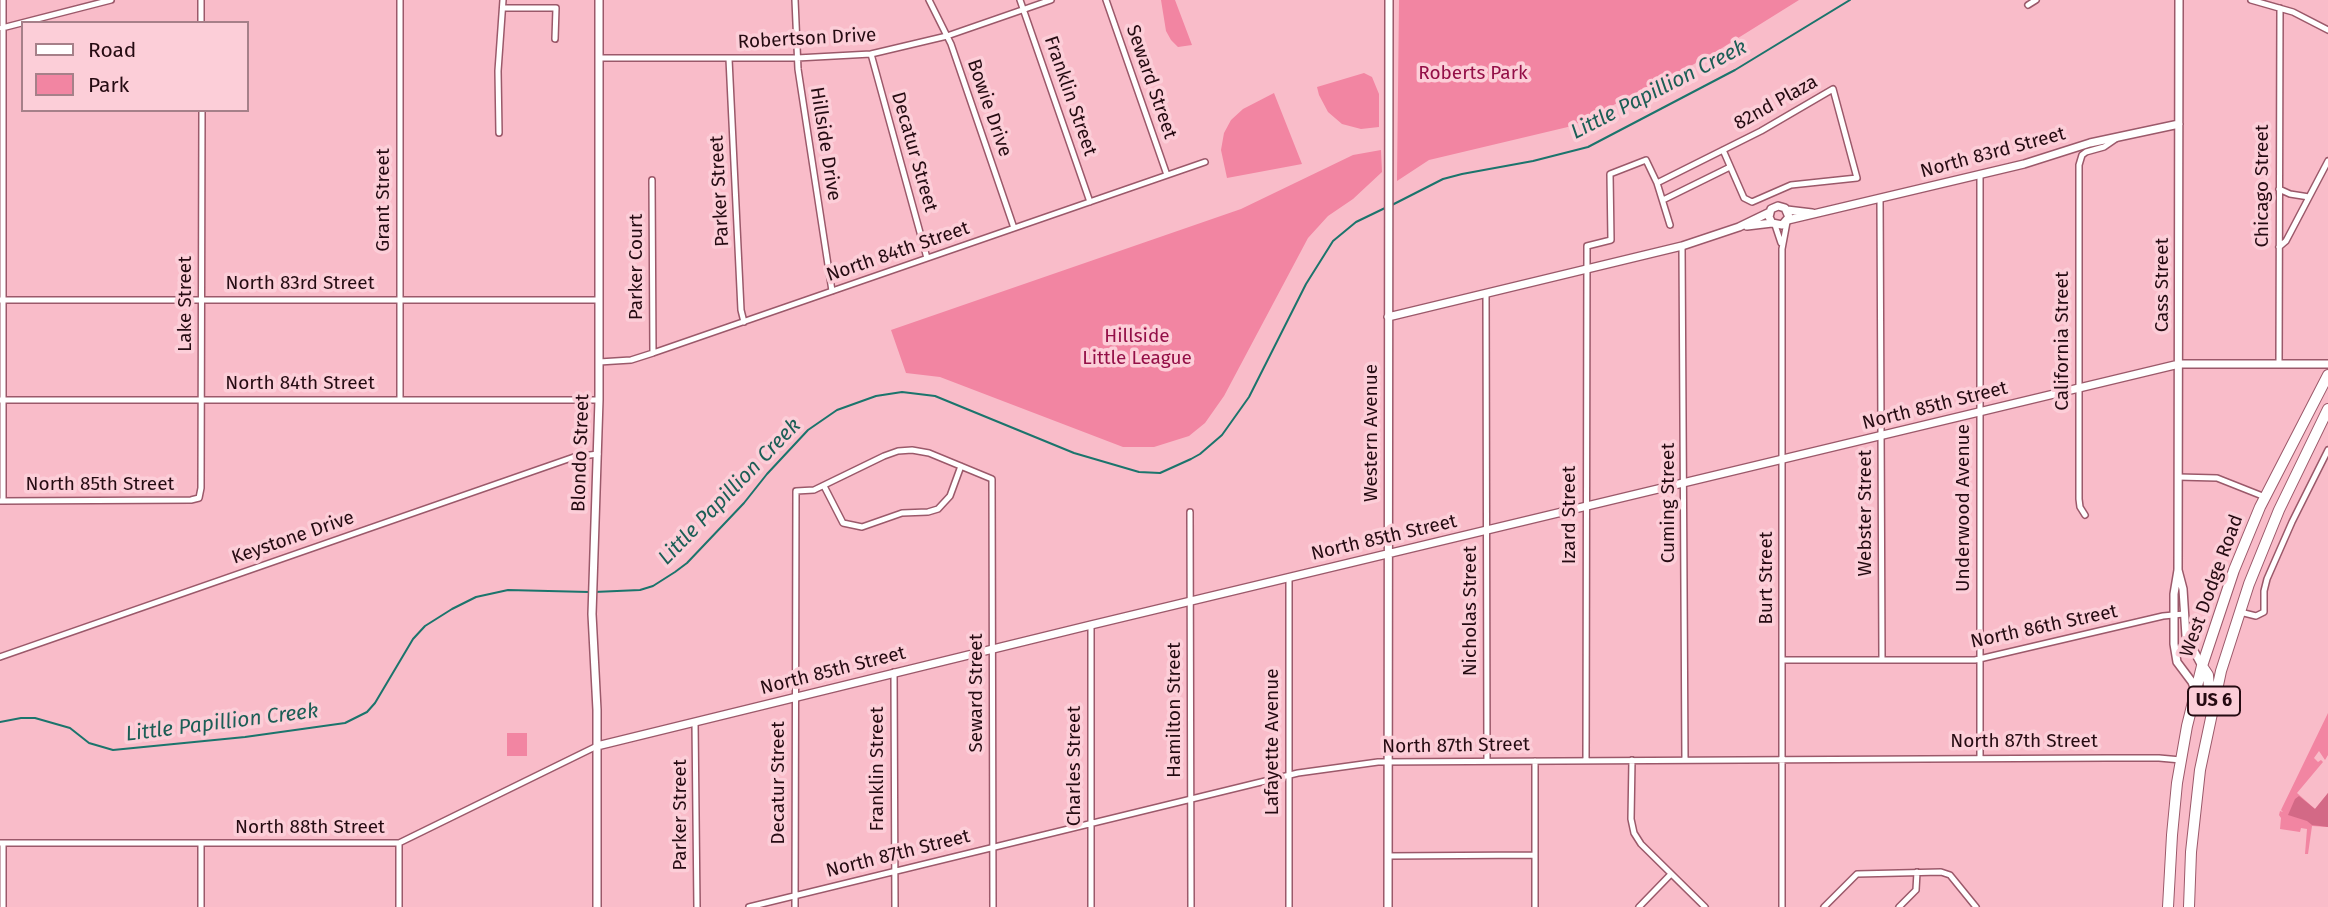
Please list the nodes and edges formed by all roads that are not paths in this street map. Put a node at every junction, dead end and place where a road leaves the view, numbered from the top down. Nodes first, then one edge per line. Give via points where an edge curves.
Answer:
1 (3, 0) edge
2 (111, 0) edge
3 (201, 0) edge
4 (400, 0) edge
5 (503, 0) edge
6 (599, 0) edge
7 (796, 0) edge
8 (929, 0) edge
9 (1020, 0) edge
10 (1051, 0) edge
11 (1106, 0) edge
12 (1389, 0) edge
13 (2036, 0) edge
14 (2179, 0) edge
15 (2251, 0) edge
16 (2028, 5) dead end
17 (503, 8) junction
18 (2280, 8) junction
19 (1023, 10) junction
20 (31, 21) edge
21 (201, 21) edge
22 (21, 24) edge
23 (1, 29) edge
24 (2328, 30) edge
25 (947, 36) junction
26 (555, 39) dead end
27 (870, 54) junction
28 (599, 58) junction
29 (797, 58) junction
30 (729, 59) junction
31 (201, 112) edge
32 (2179, 124) junction
33 (499, 134) dead end
34 (2117, 138) junction
35 (1723, 150) junction
36 (2065, 150) junction
37 (1205, 162) dead end
38 (2328, 162) edge
39 (2079, 165) junction
40 (1730, 167) junction
41 (1980, 174) junction
42 (1167, 175) junction
43 (652, 180) dead end
44 (1657, 183) junction
45 (2279, 188) junction
46 (1772, 194) junction
47 (2309, 197) junction
48 (1880, 198) junction
49 (1663, 200) junction
50 (1090, 202) junction
51 (1773, 209) junction
52 (1787, 210) junction
53 (1816, 213) junction
54 (1787, 221) junction
55 (1774, 224) junction
56 (1671, 225) dead end
57 (1739, 227) junction
58 (1014, 228) junction
59 (1682, 246) junction
60 (2279, 247) junction
61 (1782, 249) junction
62 (927, 258) junction
63 (1585, 270) junction
64 (832, 291) junction
65 (1486, 293) junction
66 (400, 299) junction
67 (1, 300) edge
68 (202, 300) junction
69 (599, 300) junction
70 (1388, 317) junction
71 (744, 322) junction
72 (653, 353) junction
73 (600, 362) junction
74 (2279, 363) junction
75 (2179, 364) junction
76 (2328, 364) edge
77 (2328, 375) edge
78 (2079, 387) junction
79 (1, 400) edge
80 (201, 400) junction
81 (400, 400) junction
82 (599, 400) junction
83 (2328, 409) edge
84 (1980, 411) junction
85 (1882, 435) junction
86 (2328, 450) edge
87 (598, 454) junction
88 (1783, 459) junction
89 (961, 466) junction
90 (2178, 477) junction
91 (1685, 482) junction
92 (824, 486) junction
93 (2265, 497) junction
94 (199, 498) joint
95 (2, 501) edge
96 (1585, 506) junction
97 (1190, 512) dead end
98 (2085, 515) dead end
99 (1487, 530) junction
100 (1388, 554) junction
101 (2178, 570) junction
102 (1289, 578) junction
103 (1190, 601) junction
104 (2240, 611) junction
105 (2173, 614) junction
106 (2184, 614) junction
107 (1091, 625) junction
108 (993, 649) junction
109 (0, 657) edge
110 (1882, 659) junction
111 (1980, 659) junction
112 (1783, 660) junction
113 (2202, 666) junction
114 (894, 672) junction
115 (2195, 691) junction
116 (795, 697) junction
117 (2211, 714) junction
118 (695, 722) junction
119 (597, 746) junction
120 (1980, 758) junction
121 (1783, 759) junction
122 (1586, 760) junction
123 (1632, 760) junction
124 (1685, 760) junction
125 (2181, 760) junction
126 (1388, 761) junction
127 (1487, 761) junction
128 (1535, 761) junction
129 (1289, 775) junction
130 (1191, 799) junction
131 (1091, 823) junction
132 (1, 843) edge
133 (399, 843) junction
134 (201, 844) junction
135 (993, 848) junction
136 (1535, 855) junction
137 (1388, 856) junction
138 (895, 871) junction
139 (1917, 872) junction
140 (1671, 874) junction
141 (795, 895) junction
142 (1974, 906) edge
143 (3, 907) edge
144 (201, 907) edge
145 (399, 907) edge
146 (597, 907) edge
147 (696, 907) edge
148 (749, 907) edge
149 (795, 907) edge
150 (895, 907) edge
151 (993, 907) edge
152 (1091, 907) edge
153 (1191, 907) edge
154 (1289, 907) edge
155 (1388, 907) edge
156 (1535, 907) edge
157 (1639, 907) edge
158 (1706, 907) edge
159 (1783, 907) edge
160 (1824, 907) edge
161 (1899, 907) edge
162 (2168, 907) edge
163 (2189, 907) edge

1 - 23 street
2 - 20 street
3 - 21 street
4 - 66 street, Grant Street
5 - 17 street
6 - 28 street, Blondo Street
7 - 29 street, Hillside Drive
8 - 25 street, Bowie Drive
9 - 19 street, Franklin Street
10 - 19 street, Robertson Drive
11 - 42 street, Seward Street
12 - 70 street, Western Avenue
13 - 16 street
14 - 32 street, Cass Street
15 - 18 street
17 - 26 street via 555,8
17 - 33 street
18 - 24 street
18 - 45 street, Chicago Street
19 - 25 street, Robertson Drive
19 - 50 street, Franklin Street
22 - 23 street
23 - 67 street
25 - 27 street, Robertson Drive
25 - 58 street, Bowie Drive
27 - 29 street, Robertson Drive
27 - 62 street, Decatur Street
28 - 30 street, Robertson Drive
28 - 69 street, Blondo Street
29 - 30 street, Robertson Drive
29 - 64 street, Hillside Drive
30 - 71 street, Parker Street
31 - 68 street, Lake Street
32 - 34 street, North 83rd Street
32 - 75 street, Cass Street
34 - 36 street, North 83rd Street
34 - 39 street via 2086,152
35 - 40 street, 82nd Plaza
35 - 44 street, 82nd Plaza
35 - 46 street, 82nd Plaza via 1833,89 1857,178 1791,185
36 - 39 street via 2073,153
36 - 41 street, North 83rd Street
37 - 42 street, North 84th Street
38 - 47 street
39 - 78 street, California Street
40 - 46 street, 82nd Plaza via 1744,198 1752,202
40 - 49 street
41 - 48 street, North 83rd Street
41 - 84 street, Underwood Avenue
42 - 50 street, North 84th Street
43 - 72 street, Parker Court
44 - 49 street
44 - 63 street via 1646,160 1611,174 1611,240 1587,246
45 - 47 street
45 - 60 street, Chicago Street
46 - 51 street
47 - 60 street via 2286,243
48 - 53 street, North 83rd Street
48 - 85 street, Webster Street
49 - 56 street
50 - 58 street, North 84th Street
51 - 52 street
51 - 55 street via 1769,219
51 - 57 street
52 - 53 street, North 83rd Street
52 - 54 street
53 - 54 street, North 83rd Street
54 - 55 street
54 - 61 street, Burt Street
55 - 57 street
55 - 61 street, Burt Street
57 - 59 street
58 - 62 street, North 84th Street
59 - 63 street
59 - 91 street, Cuming Street
60 - 74 street, Chicago Street
61 - 88 street, Burt Street
62 - 64 street, North 84th Street
63 - 65 street
63 - 96 street, Izard Street
64 - 71 street, North 84th Street
65 - 70 street
65 - 99 street, Nicholas Street
66 - 68 street, North 83rd Street
66 - 69 street, North 83rd Street
66 - 81 street, Grant Street
67 - 68 street, North 83rd Street
67 - 79 street
68 - 80 street, Lake Street
69 - 73 street, Blondo Street
70 - 100 street, Western Avenue
71 - 72 street, North 84th Street
72 - 73 street, North 84th Street
73 - 82 street, Blondo Street
74 - 75 street
74 - 76 street
75 - 78 street, North 85th Street
75 - 90 street, Cass Street
77 - 93 highway, West Dodge Road / US 6
78 - 84 street, North 85th Street
78 - 98 street, California Street via 2079,501
79 - 80 street, North 84th Street
79 - 95 street
80 - 81 street, North 84th Street
80 - 94 street, Lake Street
81 - 82 street, North 84th Street
82 - 87 street, Blondo Street
83 - 104 highway, West Dodge Road / US 6 via 2281,504
84 - 85 street, North 85th Street
84 - 111 street, Underwood Avenue
85 - 88 street, North 85th Street
85 - 110 street, Webster Street
86 - 104 street via 2267,579 2264,612 2256,616
87 - 109 street, Keystone Drive via 574,457
87 - 119 street, Blondo Street via 592,567
88 - 91 street, North 85th Street
88 - 112 street, Burt Street
89 - 92 street via 920,451 898,451
89 - 92 street via 950,496 938,509 902,513 862,527 843,523
89 - 108 street, Seward Street via 992,479
90 - 93 street via 2217,478
90 - 101 street, Cass Street
91 - 96 street, North 85th Street
91 - 124 street, Cuming Street
92 - 116 street, Decatur Street via 796,491
93 - 113 highway, West Dodge Road / US 6 via 2234,570
94 - 95 street, North 85th Street
96 - 99 street, North 85th Street
96 - 122 street, Izard Street
97 - 103 street, Hamilton Street
99 - 100 street, North 85th Street
99 - 127 street, Nicholas Street
100 - 102 street, North 85th Street
100 - 126 street, Western Avenue
101 - 105 street, Cass Street
101 - 106 street, Cass Street
102 - 103 street, North 85th Street
102 - 129 street, Lafayette Avenue
103 - 107 street, North 85th Street
103 - 130 street, Hamilton Street
104 - 117 highway, West Dodge Road / US 6
105 - 106 street, North 86th Street
105 - 111 street, North 86th Street
105 - 115 street, Cass Street via 2176,659
106 - 113 street, Cass Street via 2189,645
107 - 108 street, North 85th Street
107 - 131 street, Charles Street
108 - 114 street, North 85th Street
108 - 135 street, Seward Street
110 - 111 street, North 86th Street
110 - 112 street, North 86th Street
111 - 120 street, Underwood Avenue
112 - 121 street, Burt Street
113 - 115 highway, West Dodge Road / US 6
113 - 117 highway via 2208,675
114 - 116 street, North 85th Street
114 - 138 street, Franklin Street
115 - 125 highway, West Dodge Road / US 6
116 - 118 street, North 85th Street
116 - 141 street, Decatur Street
117 - 163 highway, West Dodge Road / US 6 via 2195,811
118 - 119 street, North 85th Street
118 - 147 street, Parker Street
119 - 133 street, North 88th Street
119 - 146 street, Blondo Street
120 - 121 street, North 87th Street
120 - 125 street, North 87th Street
121 - 124 street, North 87th Street
121 - 159 street, Burt Street
122 - 123 street, North 87th Street
122 - 128 street, North 87th Street
123 - 124 street, North 87th Street
123 - 140 street via 1634,833
125 - 162 highway, West Dodge Road / US 6
126 - 127 street, North 87th Street
126 - 129 street, North 87th Street
126 - 137 street, Western Avenue
127 - 128 street, North 87th Street
128 - 136 street
129 - 130 street, North 87th Street
129 - 154 street, Lafayette Avenue
130 - 131 street, North 87th Street
130 - 153 street, Hamilton Street
131 - 135 street, North 87th Street
131 - 152 street, Charles Street
132 - 134 street, North 88th Street
132 - 143 street
133 - 134 street, North 88th Street
133 - 145 street
134 - 144 street
135 - 138 street, North 87th Street
135 - 151 street, Seward Street
136 - 137 street
136 - 156 street
137 - 155 street, Western Avenue
138 - 141 street, North 87th Street
138 - 150 street, Franklin Street
139 - 142 street via 1950,874
139 - 160 street via 1857,874
139 - 161 street via 1916,890
140 - 157 street
140 - 158 street
141 - 148 street, North 87th Street
141 - 149 street, Decatur Street

